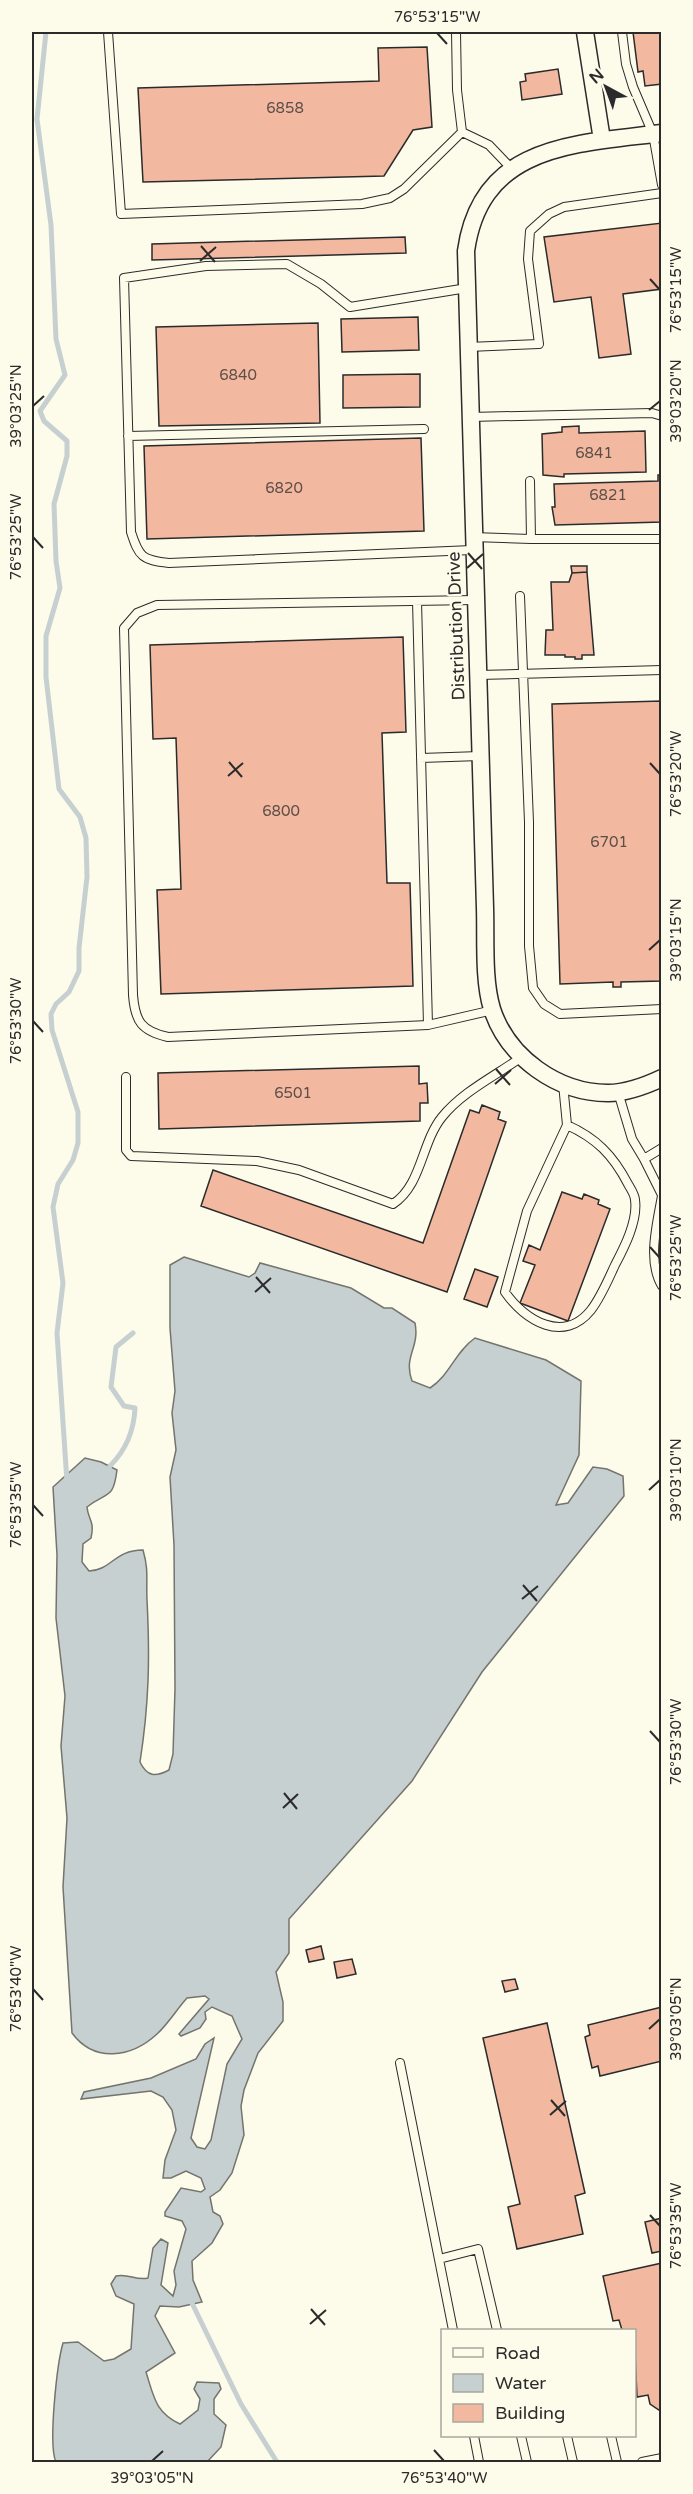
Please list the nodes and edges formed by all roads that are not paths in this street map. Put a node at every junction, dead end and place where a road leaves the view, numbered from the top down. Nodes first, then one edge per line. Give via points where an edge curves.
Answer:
1 (108, 32) edge
2 (456, 32) edge
3 (585, 32) edge
4 (622, 32) edge
5 (462, 132) junction
6 (657, 134) edge
7 (602, 140) junction
8 (512, 169) junction
9 (662, 185) edge
10 (662, 193) edge
11 (466, 288) junction
12 (468, 347) junction
13 (662, 416) edge
14 (469, 417) junction
15 (424, 429) dead end
16 (128, 436) junction
17 (530, 481) dead end
18 (531, 539) junction
19 (662, 539) edge
20 (472, 543) junction
21 (520, 596) dead end
22 (475, 600) junction
23 (417, 602) junction
24 (662, 670) edge
25 (524, 673) junction
26 (477, 675) junction
27 (480, 756) junction
28 (421, 758) junction
29 (662, 1009) edge
30 (493, 1010) junction
31 (428, 1025) junction
32 (523, 1056) junction
33 (126, 1077) dead end
34 (662, 1078) edge
35 (563, 1084) junction
36 (618, 1092) junction
37 (567, 1125) junction
38 (662, 1148) edge
39 (644, 1160) junction
40 (662, 1196) edge
41 (662, 1286) edge
42 (400, 2063) dead end
43 (439, 2259) junction
44 (453, 2329) edge
45 (497, 2329) edge
46 (474, 2437) edge
47 (521, 2437) edge
48 (567, 2437) edge
49 (611, 2437) edge
50 (662, 2458) edge
51 (479, 2463) edge
52 (527, 2463) edge
53 (573, 2463) edge
54 (617, 2463) edge
55 (642, 2463) edge

1 - 5 lane via 121,214 362,204 390,198 436,160
2 - 5 lane
3 - 7 street
4 - 6 lane via 630,80
5 - 8 lane via 489,145
6 - 7 street, Distribution Drive
6 - 9 lane
7 - 8 street, Distribution Drive via 541,153
8 - 11 street, Distribution Drive via 488,189 475,213 466,251
10 - 12 lane via 564,207 549,214 530,231 528,259 539,344
11 - 12 street, Distribution Drive
11 - 16 lane via 350,307 287,264 207,266 124,278
12 - 14 street, Distribution Drive
13 - 14 lane via 652,413
14 - 20 street, Distribution Drive
15 - 16 lane
16 - 20 lane via 131,532 138,554 150,561 169,563
17 - 18 lane
18 - 19 lane
18 - 20 lane
20 - 22 street, Distribution Drive
21 - 25 lane
22 - 23 lane
22 - 26 street, Distribution Drive
23 - 28 lane
23 - 31 lane via 157,605 136,613 124,628 133,995 135,1016 155,1034 168,1037
24 - 25 lane
25 - 26 lane
25 - 29 lane via 533,988 544,1005 560,1014
26 - 27 street, Distribution Drive
27 - 28 lane
27 - 30 street, Distribution Drive via 484,908
28 - 31 lane
30 - 31 lane
30 - 32 street, Distribution Drive
32 - 33 lane via 460,1098 440,1119 414,1178 393,1204 299,1170 257,1161 131,1156 126,1150
32 - 35 street, Distribution Drive via 547,1078
34 - 36 street, Distribution Drive
35 - 36 street, Distribution Drive via 595,1092
35 - 37 lane
36 - 39 lane via 632,1139
37 - 37 lane via 594,1139 613,1158 635,1198 635,1207 620,1256 592,1309 565,1328 539,1323 522,1314 505,1292 527,1211
38 - 39 lane
39 - 40 lane
40 - 41 lane via 654,1254 657,1279
42 - 43 lane
43 - 44 lane
43 - 45 lane via 478,2249
46 - 51 lane
47 - 52 lane
48 - 53 lane
49 - 54 lane
50 - 55 lane

